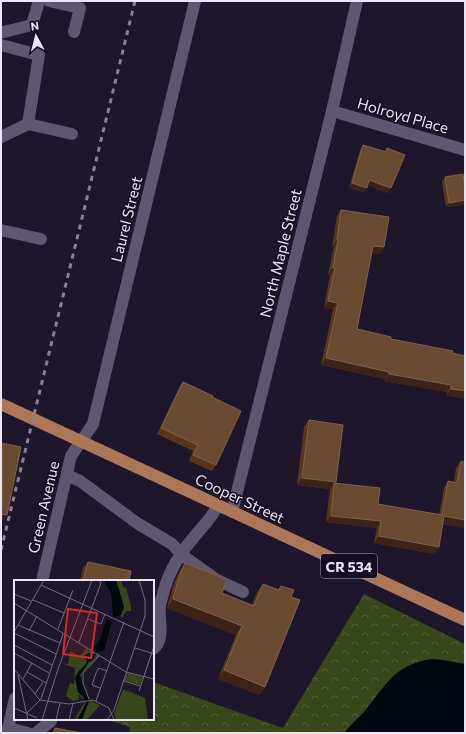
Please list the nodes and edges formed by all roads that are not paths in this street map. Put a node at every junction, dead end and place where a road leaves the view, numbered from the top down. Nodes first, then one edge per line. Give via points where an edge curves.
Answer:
1 (39, 1) edge
2 (49, 1) edge
3 (195, 1) edge
4 (357, 1) edge
5 (1, 32) edge
6 (74, 32) dead end
7 (1, 45) edge
8 (332, 111) junction
9 (28, 124) junction
10 (72, 134) dead end
11 (1, 137) edge
12 (465, 150) edge
13 (1, 230) edge
14 (41, 239) dead end
15 (1, 404) edge
16 (81, 442) junction
17 (67, 475) junction
18 (218, 505) junction
19 (232, 512) junction
20 (181, 554) junction
21 (42, 580) edge
22 (243, 592) dead end
23 (465, 620) edge
24 (154, 648) edge
25 (14, 702) edge
26 (51, 721) dead end
27 (7, 730) edge
28 (28, 733) edge
29 (36, 733) edge

1 - 5 street via 32,25
2 - 6 street via 80,8
3 - 16 street, Laurel Street via 93,424
4 - 8 street, North Maple Street
7 - 9 street via 39,55
8 - 12 street, Holroyd Place
8 - 19 street, North Maple Street
9 - 10 street
9 - 11 street
13 - 14 street
15 - 16 main road, Cooper Street / CR 534
16 - 17 street, Green Avenue via 71,456
16 - 18 main road, Cooper Street / CR 534
17 - 20 street via 80,481 137,523 172,544
17 - 21 street, Green Avenue
18 - 19 main road, Cooper Street / CR 534
18 - 20 street via 213,515
19 - 23 main road, Cooper Street / CR 534
20 - 22 street via 217,580
20 - 24 street via 160,605 161,628
25 - 27 street
26 - 29 street
27 - 28 street

